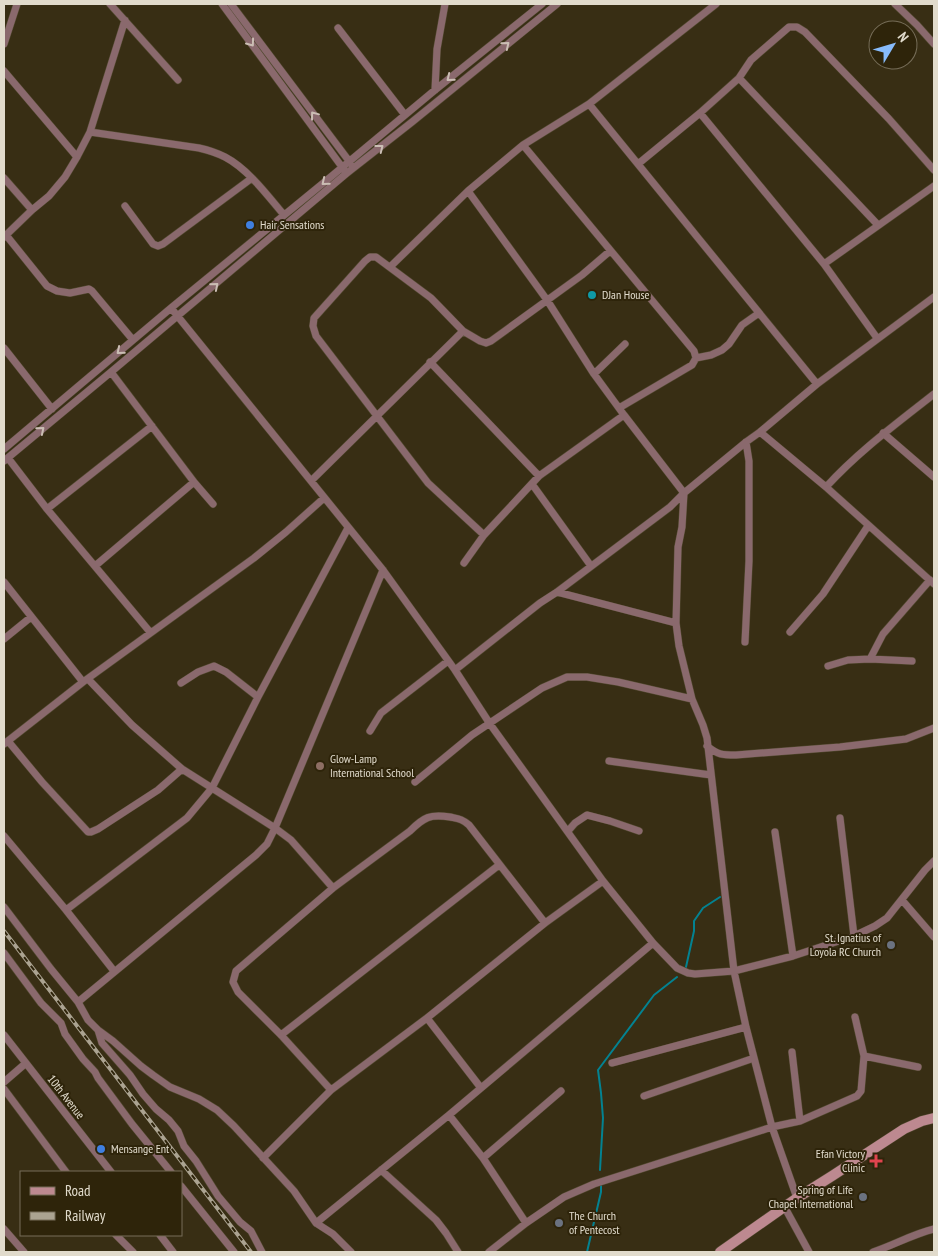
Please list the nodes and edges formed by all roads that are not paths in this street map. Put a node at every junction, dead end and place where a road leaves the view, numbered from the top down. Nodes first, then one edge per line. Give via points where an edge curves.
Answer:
1 (17, 4) edge
2 (110, 4) edge
3 (222, 4) edge
4 (231, 4) edge
5 (445, 4) edge
6 (542, 4) edge
7 (557, 4) edge
8 (716, 4) edge
9 (895, 4) edge
10 (125, 20) junction
11 (338, 28) dead end
12 (4, 44) edge
13 (934, 44) edge
14 (4, 71) edge
15 (739, 78) junction
16 (178, 80) dead end
17 (435, 90) junction
18 (589, 104) junction
19 (700, 112) junction
20 (405, 115) junction
21 (90, 132) junction
22 (523, 146) junction
23 (77, 157) junction
24 (638, 164) junction
25 (352, 165) junction
26 (345, 170) junction
27 (934, 170) edge
28 (4, 178) edge
29 (252, 178) junction
30 (934, 186) edge
31 (468, 191) junction
32 (125, 206) dead end
33 (32, 210) junction
34 (284, 215) junction
35 (878, 225) junction
36 (5, 236) edge
37 (610, 251) junction
38 (824, 264) junction
39 (390, 268) junction
40 (934, 297) edge
41 (547, 300) junction
42 (170, 308) junction
43 (759, 313) junction
44 (177, 317) junction
45 (463, 331) junction
46 (877, 338) junction
47 (132, 340) junction
48 (625, 344) dead end
49 (4, 348) edge
50 (696, 358) junction
51 (430, 362) junction
52 (111, 372) junction
53 (594, 374) junction
54 (817, 384) junction
55 (934, 394) edge
56 (619, 408) junction
57 (52, 409) junction
58 (376, 415) junction
59 (624, 415) junction
60 (152, 426) junction
61 (760, 432) junction
62 (883, 433) junction
63 (746, 442) junction
64 (4, 449) edge
65 (6, 459) edge
66 (539, 476) junction
67 (934, 478) edge
68 (311, 481) junction
69 (194, 482) junction
70 (532, 484) junction
71 (826, 487) junction
72 (684, 493) junction
73 (324, 498) junction
74 (213, 504) dead end
75 (47, 508) junction
76 (868, 526) junction
77 (348, 528) junction
78 (484, 534) junction
79 (464, 563) dead end
80 (95, 566) junction
81 (591, 566) junction
82 (383, 570) junction
83 (4, 582) edge
84 (932, 582) edge
85 (557, 592) junction
86 (31, 617) junction
87 (676, 623) junction
88 (150, 632) junction
89 (790, 632) dead end
90 (4, 639) edge
91 (745, 642) dead end
92 (870, 659) junction
93 (448, 661) junction
94 (912, 661) dead end
95 (828, 666) dead end
96 (455, 670) junction
97 (85, 680) junction
98 (181, 683) dead end
99 (258, 697) junction
100 (692, 699) junction
101 (490, 724) junction
102 (934, 728) edge
103 (370, 731) dead end
104 (6, 742) edge
105 (707, 746) junction
106 (609, 761) dead end
107 (182, 769) junction
108 (711, 775) junction
109 (415, 782) dead end
110 (212, 788) junction
111 (840, 818) dead end
112 (275, 828) junction
113 (568, 831) junction
114 (638, 831) dead end
115 (775, 832) dead end
116 (4, 836) edge
117 (934, 861) edge
118 (499, 865) junction
119 (604, 881) junction
120 (333, 888) junction
121 (902, 900) junction
122 (4, 907) edge
123 (66, 910) junction
124 (545, 923) junction
125 (854, 936) junction
126 (934, 937) edge
127 (653, 943) junction
128 (4, 953) edge
129 (793, 956) junction
130 (114, 971) junction
131 (734, 971) junction
132 (78, 1002) junction
133 (855, 1017) dead end
134 (427, 1018) junction
135 (746, 1027) junction
136 (98, 1030) junction
137 (4, 1035) edge
138 (281, 1035) junction
139 (792, 1052) dead end
140 (864, 1056) junction
141 (754, 1058) junction
142 (26, 1063) junction
143 (612, 1063) dead end
144 (918, 1067) dead end
145 (4, 1082) edge
146 (481, 1088) junction
147 (4, 1089) edge
148 (331, 1090) junction
149 (561, 1091) dead end
150 (644, 1096) dead end
151 (449, 1115) junction
152 (934, 1118) edge
153 (800, 1121) junction
154 (772, 1127) junction
155 (263, 1158) junction
156 (483, 1158) junction
157 (381, 1170) junction
158 (65, 1171) edge
159 (110, 1171) edge
160 (170, 1171) edge
161 (182, 1187) edge
162 (797, 1198) junction
163 (784, 1206) junction
164 (316, 1223) junction
165 (526, 1223) junction
166 (4, 1229) edge
167 (934, 1229) edge
168 (117, 1236) edge
169 (161, 1236) edge
170 (24, 1252) edge
171 (133, 1252) edge
172 (173, 1252) edge
173 (234, 1252) edge
174 (262, 1252) edge
175 (352, 1252) edge
176 (458, 1252) edge
177 (489, 1252) edge
178 (720, 1252) edge
179 (808, 1252) edge
180 (873, 1252) edge

1 - 12 street
2 - 10 street
3 -> 26 street
25 -> 4 street
5 - 17 street via 437,49
6 -> 17 street
25 -> 7 street via 412,122
8 - 18 street
9 - 13 street
10 - 16 street
10 - 21 street
11 - 20 street
14 - 23 street
15 - 19 street
15 - 27 street via 751,60 789,27 797,27 889,119
15 - 35 street
17 - 20 street
18 - 22 street
18 - 24 street
19 - 24 street
19 - 38 street
20 - 25 street
21 - 23 street
21 - 29 street via 214,152
22 - 31 street
22 - 37 street
23 - 33 street via 50,196
24 - 43 street
25 - 26 street
26 -> 34 street
44 -> 26 street
28 - 33 street
29 - 32 street via 158,246
29 - 34 street
30 - 35 street
31 - 39 street
31 - 41 street
33 - 36 street
34 - 42 street
35 - 38 street
36 - 47 street via 47,286 57,292 92,291
37 - 41 street
37 - 50 street via 694,351
38 - 46 street
39 - 45 street via 431,298
39 - 58 street via 376,257 370,257 314,318 313,326 316,336
40 - 46 street
41 - 45 street via 486,343
41 - 53 street
42 - 44 street
42 - 47 street
43 - 50 street via 742,325 722,350
43 - 54 street
44 - 52 street
44 - 68 street
45 - 51 street
46 - 54 street
47 -> 57 street
48 - 53 street
49 - 57 street
50 - 56 street via 692,365
51 - 58 street
51 - 66 street
52 - 60 street
65 -> 52 street
53 - 56 street
54 - 61 street
55 - 62 street
56 - 59 street
57 - 64 street
58 - 68 street
58 - 78 street via 428,483
59 - 66 street
59 - 72 street
60 - 69 street
60 - 75 street
61 - 63 street
61 - 71 street
62 - 67 street
62 - 71 street
63 - 72 street
63 - 91 street via 749,461 749,560
65 - 75 street
66 - 70 street
68 - 73 street
69 - 74 street
69 - 80 street
70 - 78 street
70 - 81 street
71 - 76 street
72 - 81 street
72 - 87 street via 678,547
73 - 77 street
73 - 88 street via 254,558
75 - 80 street
76 - 84 street
76 - 89 street via 823,594
77 - 82 street
77 - 99 street
78 - 79 street
80 - 88 street
81 - 85 street
82 - 93 street
82 - 112 street
83 - 86 street
84 - 92 street via 883,634
85 - 87 street
85 - 96 street
86 - 90 street
86 - 97 street
87 - 100 street
88 - 97 street
92 - 94 street
92 - 95 street via 848,660
93 - 96 street
93 - 103 street via 381,713
96 - 101 street
97 - 104 street
97 - 107 street
98 - 99 street via 214,666
99 - 110 street
100 - 101 street via 618,682 567,677 542,688
100 - 105 street via 703,725
101 - 109 street
101 - 113 street
102 - 105 street via 906,739 840,747 722,755
104 - 107 street via 88,832 98,829 158,790
105 - 108 street
106 - 108 street
107 - 110 street
108 - 131 street
110 - 112 street
110 - 123 street via 187,818
111 - 125 street
112 - 120 street via 291,840
112 - 130 street via 267,844 256,855
113 - 114 street via 587,815
113 - 119 street
115 - 129 street
116 - 123 street
117 - 121 street
118 - 120 street via 463,820 437,815 421,821
118 - 124 street
118 - 138 street
119 - 124 street
119 - 127 street
120 - 138 street via 236,972 233,982 238,992
121 - 125 street via 887,918
121 - 126 street
122 - 132 street
123 - 130 street
124 - 134 street
125 - 129 street
127 - 131 street via 682,971 695,974
127 - 146 street
128 - 160 street via 41,1003 60,1022 83,1059
129 - 131 street
130 - 132 street
131 - 135 street
132 - 136 street
133 - 140 street
134 - 146 street
134 - 148 street
135 - 141 street
135 - 143 street
136 - 155 street via 153,1075 217,1110
136 - 174 street via 102,1043 178,1131 184,1146 218,1196 251,1231
137 - 142 street, 10th Avenue
138 - 148 street
139 - 153 street
140 - 144 street
140 - 153 street via 861,1091 857,1096
141 - 150 street
141 - 154 street
142 - 145 street
142 - 159 street, 10th Avenue
146 - 151 street
147 - 158 street
148 - 155 street
149 - 156 street
151 - 156 street
151 - 157 street
152 - 162 street via 904,1129
153 - 154 street
154 - 162 street
154 - 165 street via 594,1184 564,1197
155 - 164 street via 294,1192
156 - 165 street
157 - 164 street
157 - 176 street via 436,1220
161 - 173 street
162 - 163 street
163 - 178 street
163 - 179 street
164 - 175 street
165 - 177 street
166 - 170 street
167 - 180 street
168 - 171 street
169 - 172 street

